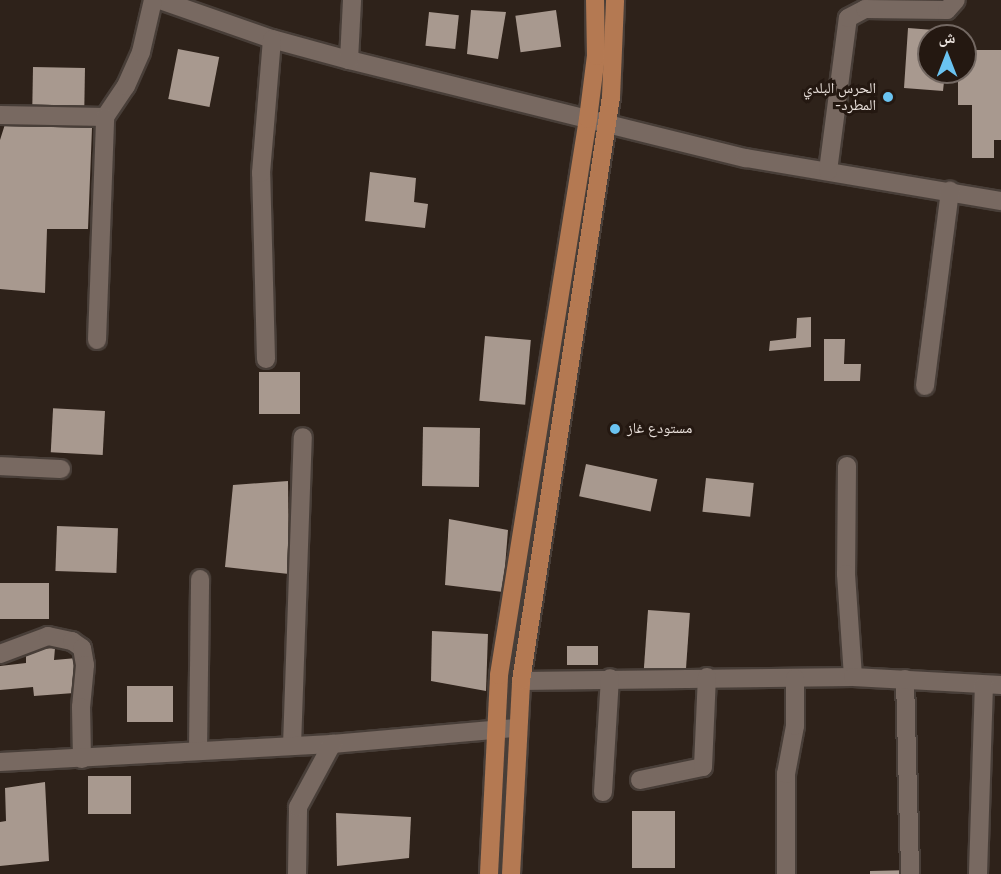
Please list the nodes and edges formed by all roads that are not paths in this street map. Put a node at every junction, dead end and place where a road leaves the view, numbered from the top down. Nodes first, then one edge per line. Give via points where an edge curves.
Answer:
1 (153, 0) edge
2 (160, 0) edge
3 (352, 0) edge
4 (595, 0) edge
5 (615, 0) edge
6 (956, 0) edge
7 (272, 39) junction
8 (349, 60) junction
9 (0, 115) edge
10 (105, 117) junction
11 (588, 119) junction
12 (607, 125) junction
13 (828, 171) junction
14 (950, 191) junction
15 (1001, 201) edge
16 (97, 340) dead end
17 (266, 359) dead end
18 (925, 386) dead end
19 (303, 436) dead end
20 (0, 466) edge
21 (847, 466) dead end
22 (61, 469) dead end
23 (521, 543) junction
24 (540, 546) junction
25 (200, 579) dead end
26 (0, 654) edge
27 (854, 676) junction
28 (707, 677) junction
29 (610, 678) junction
30 (795, 678) junction
31 (905, 678) junction
32 (521, 681) junction
33 (993, 685) edge
34 (493, 728) junction
35 (516, 728) junction
36 (332, 744) junction
37 (292, 746) junction
38 (198, 752) junction
39 (82, 759) junction
40 (0, 762) edge
41 (640, 780) dead end
42 (603, 792) dead end
43 (297, 874) edge
44 (489, 874) edge
45 (511, 874) edge
46 (786, 874) edge
47 (910, 874) edge
48 (978, 874) edge

1 - 10 street via 141,52 126,86
2 - 7 street
3 - 8 street
4 - 11 main road via 596,56
5 - 12 main road via 615,53
6 - 13 street via 947,10 865,9 848,18
7 - 8 street
7 - 17 street via 261,173
8 - 11 street
9 - 10 street
10 - 16 street
11 - 12 street
11 - 23 main road
12 - 13 street via 746,158
12 - 24 main road
13 - 14 street
14 - 15 street
14 - 18 street
19 - 37 street
20 - 22 street
21 - 27 street via 846,574
23 - 24 main road
23 - 34 main road
24 - 32 main road
25 - 38 street
26 - 39 street via 48,636 72,641 82,648
27 - 30 street
27 - 31 street
28 - 29 street
28 - 30 street
28 - 41 street via 704,767
29 - 32 street
29 - 42 street
30 - 46 street via 795,726 786,774
31 - 33 street
31 - 47 street
32 - 35 main road
33 - 48 street
34 - 35 street
34 - 36 street
34 - 44 main road
35 - 45 main road
36 - 37 street
36 - 43 street via 298,807
37 - 38 street
38 - 39 street
39 - 40 street

